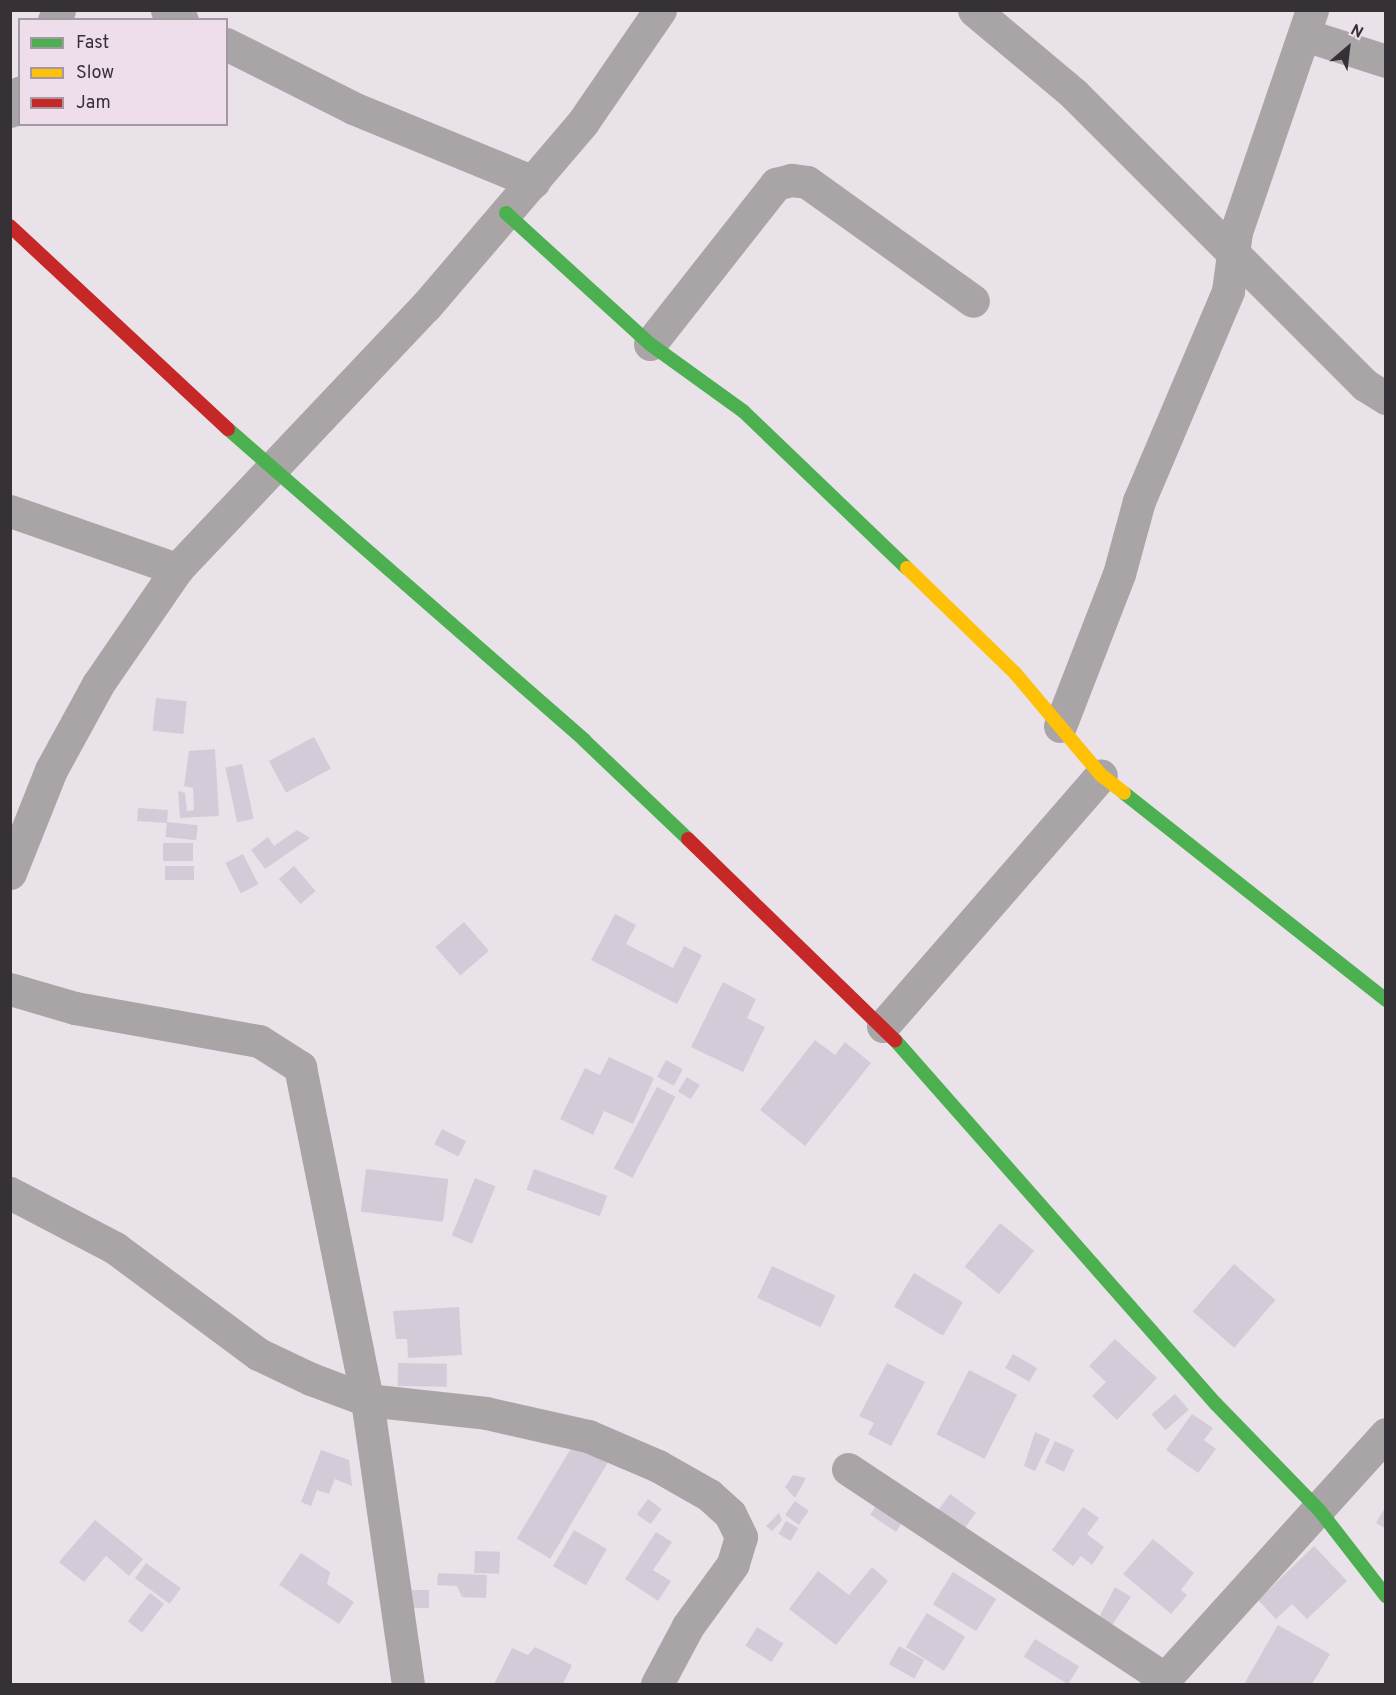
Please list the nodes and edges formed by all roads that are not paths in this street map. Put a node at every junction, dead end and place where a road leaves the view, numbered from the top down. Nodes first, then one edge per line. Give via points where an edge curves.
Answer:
1 (660, 10) edge
2 (974, 10) edge
3 (1013, 23) edge
4 (1308, 23) edge
5 (228, 45) edge
6 (1386, 61) edge
7 (18, 96) edge
8 (10, 111) edge
9 (533, 182) junction
10 (506, 213) junction
11 (10, 226) edge
12 (1232, 253) junction
13 (973, 301) dead end
14 (650, 344) junction
15 (1386, 398) edge
16 (271, 470) junction
17 (10, 511) edge
18 (177, 569) junction
19 (1060, 726) junction
20 (1101, 775) junction
21 (10, 873) edge
22 (10, 989) edge
23 (1386, 1000) edge
24 (884, 1026) junction
25 (10, 1193) edge
26 (367, 1400) junction
27 (1386, 1434) edge
28 (848, 1469) dead end
29 (1320, 1511) junction
30 (1386, 1596) edge
31 (1163, 1682) edge
32 (408, 1684) edge
33 (657, 1684) edge

1 - 9 street via 583,122
2 - 3 street
3 - 12 street via 1074,94
4 - 6 street
4 - 12 street
5 - 9 street via 354,108
7 - 8 street
9 - 10 street
10 - 14 street
10 - 16 street via 426,306
11 - 16 street
12 - 15 street via 1365,385
12 - 19 street via 1228,291 1139,501 1119,574
13 - 14 street via 807,182 791,180 776,184
14 - 19 street via 743,411 790,454 1015,673
16 - 18 street
16 - 24 street via 584,740
17 - 18 street
18 - 21 street via 98,684 51,770
19 - 20 street
20 - 23 street
20 - 24 street
22 - 26 street via 75,1008 259,1041 300,1067
24 - 29 street via 1215,1404
25 - 26 street via 116,1248 258,1354
26 - 32 street
26 - 33 street via 486,1413 588,1436 658,1466 730,1514 741,1537 733,1564 688,1626
27 - 29 street
28 - 31 street
29 - 30 street
29 - 31 street

